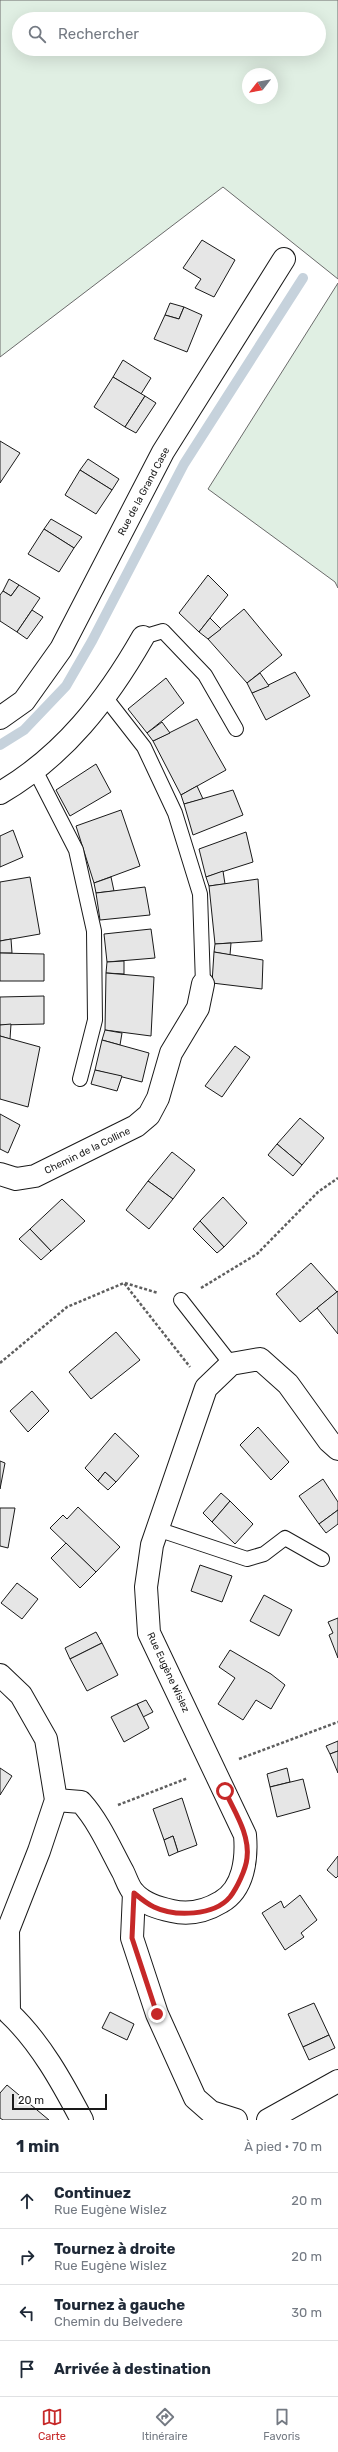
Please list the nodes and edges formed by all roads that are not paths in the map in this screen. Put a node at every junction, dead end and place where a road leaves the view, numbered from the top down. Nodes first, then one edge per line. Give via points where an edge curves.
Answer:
1 (284, 259) dead end
2 (143, 637) joint
3 (105, 697) junction
4 (0, 718) edge
5 (236, 729) dead end
6 (35, 770) junction
7 (0, 793) edge
8 (203, 984) joint
9 (80, 1079) dead end
10 (0, 1174) edge
11 (181, 1300) road end
12 (231, 1364) junction
13 (338, 1449) edge
14 (157, 1529) junction
15 (322, 1559) dead end
16 (0, 1675) edge
17 (56, 1800) junction
18 (134, 1893) junction
19 (3, 2021) edge
20 (338, 2081) edge
21 (82, 2120) edge
22 (236, 2120) edge
23 (268, 2120) edge

1 - 4 street, Rue de la Grand Case via 163,452 62,649 24,702
2 - 3 street
2 - 5 lane via 163,631 205,675
3 - 6 street via 88,721
3 - 8 lane via 144,747 175,813 200,894
6 - 7 street
6 - 9 lane via 76,850 94,931 95,1020
8 - 10 street, Chemin de la Colline via 198,1008 171,1053 158,1098 149,1115 136,1126 36,1176 16,1179
11 - 12 lane
12 - 13 street via 260,1359 288,1384 328,1441
12 - 14 street, Rue Eugène Wislez via 206,1388
14 - 15 lane via 247,1559 264,1554 285,1538
14 - 18 street, Rue Eugène Wislez via 146,1587 149,1633 245,1834 247,1858 229,1898 196,1913 179,1913 154,1908
16 - 17 street via 21,1695 46,1738
17 - 18 street, Rue Eugène Wislez via 81,1802 92,1814
17 - 19 street via 40,1851 8,1930
18 - 22 street via 132,1938 157,2014 195,2098 211,2112
19 - 21 street via 29,2034 62,2082
20 - 23 street

